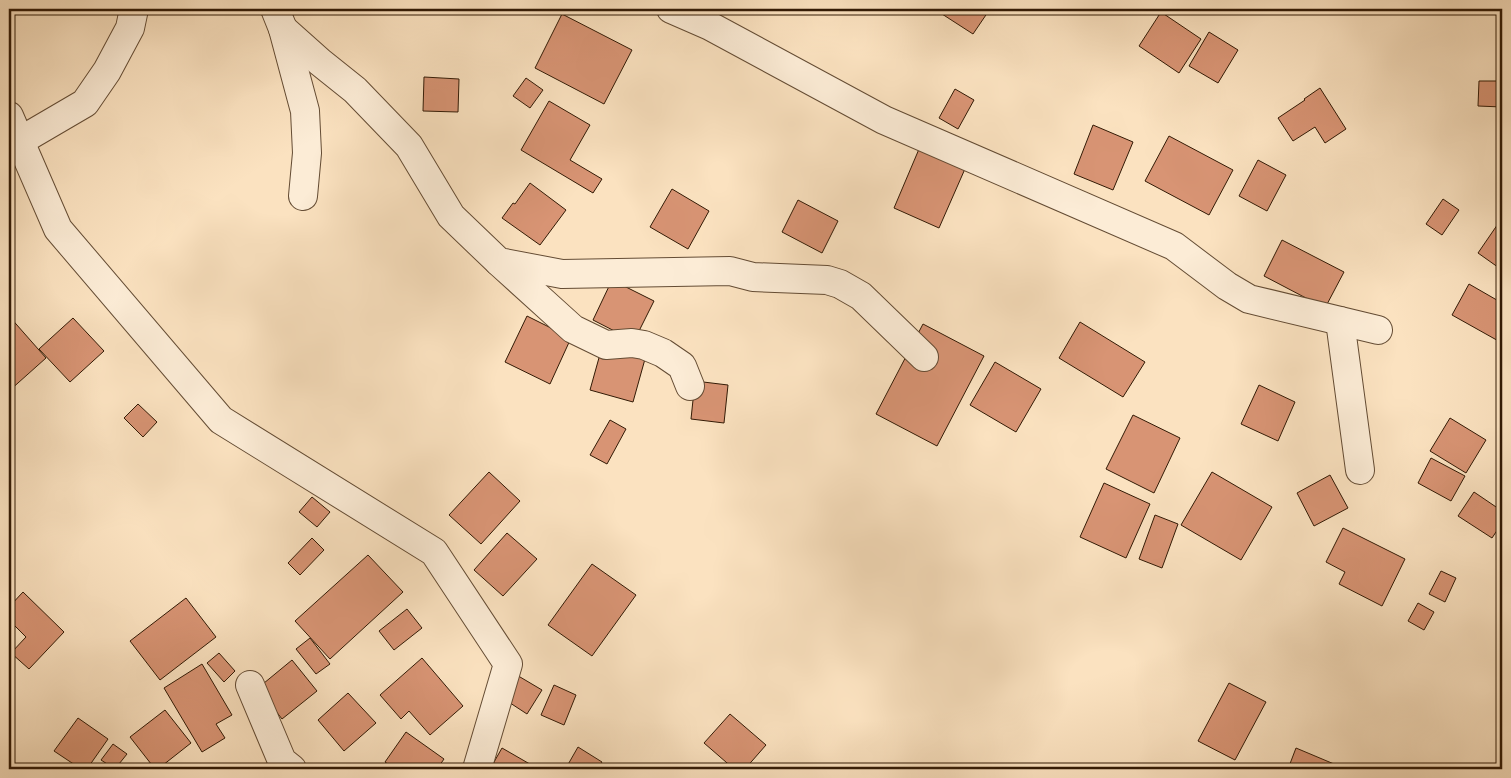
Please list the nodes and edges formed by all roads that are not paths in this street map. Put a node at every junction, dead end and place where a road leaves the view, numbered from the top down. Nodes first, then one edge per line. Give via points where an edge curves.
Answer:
1 (134, 9) edge
2 (671, 9) edge
3 (279, 19) edge
4 (9, 116) edge
5 (20, 141) junction
6 (302, 196) dead end
7 (499, 262) junction
8 (1340, 321) junction
9 (1378, 330) dead end
10 (924, 357) dead end
11 (690, 386) dead end
12 (1360, 470) dead end
13 (250, 685) dead end
14 (292, 769) edge
15 (477, 769) edge

1 - 5 street via 130,28 85,103
2 - 8 street via 710,26 884,120 1174,246 1249,299
3 - 6 street via 305,111 307,153
3 - 7 street via 320,62 355,90 408,146 451,216
4 - 5 street
5 - 15 street via 58,229 221,420 434,552 508,664
7 - 10 street via 562,274 730,271 753,277 827,280 861,296
7 - 11 street via 572,329 606,345 638,344 664,354 682,366
8 - 9 street
8 - 12 street
13 - 14 street via 282,761

